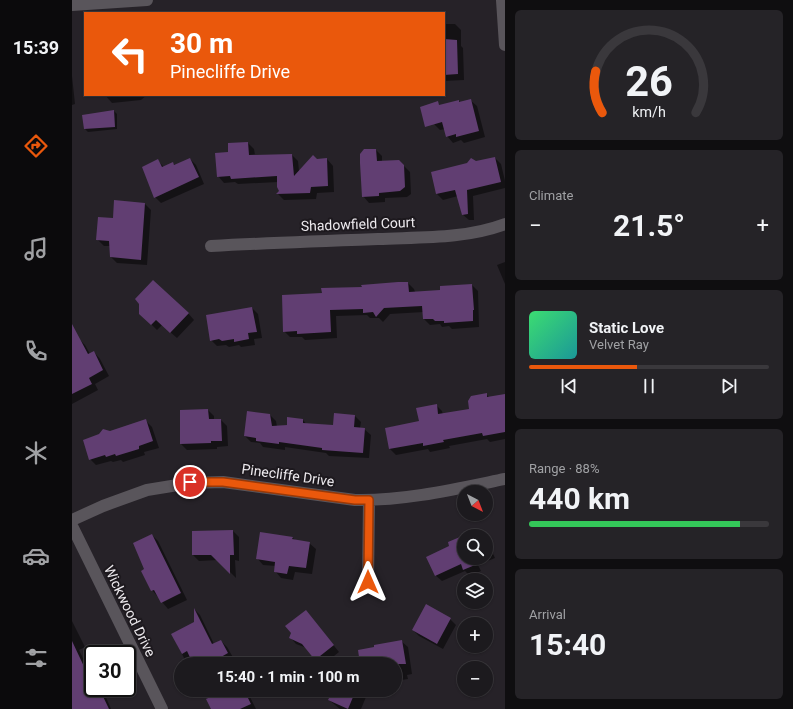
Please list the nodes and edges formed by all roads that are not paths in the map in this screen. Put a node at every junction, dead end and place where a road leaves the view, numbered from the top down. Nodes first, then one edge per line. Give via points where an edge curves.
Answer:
1 (147, 0) edge
2 (502, 0) edge
3 (72, 5) edge
4 (505, 45) edge
5 (505, 224) edge
6 (211, 246) dead end
7 (505, 479) edge
8 (369, 500) junction
9 (72, 520) edge
10 (72, 526) edge
11 (368, 582) dead end
12 (162, 709) edge

1 - 3 street
2 - 4 street
5 - 6 street, Shadowfield Court via 472,233 433,236
7 - 8 street, Pinecliffe Drive via 424,494
8 - 9 street, Pinecliffe Drive via 223,482 190,482 147,490
8 - 11 street
10 - 12 street, Wickwood Drive

